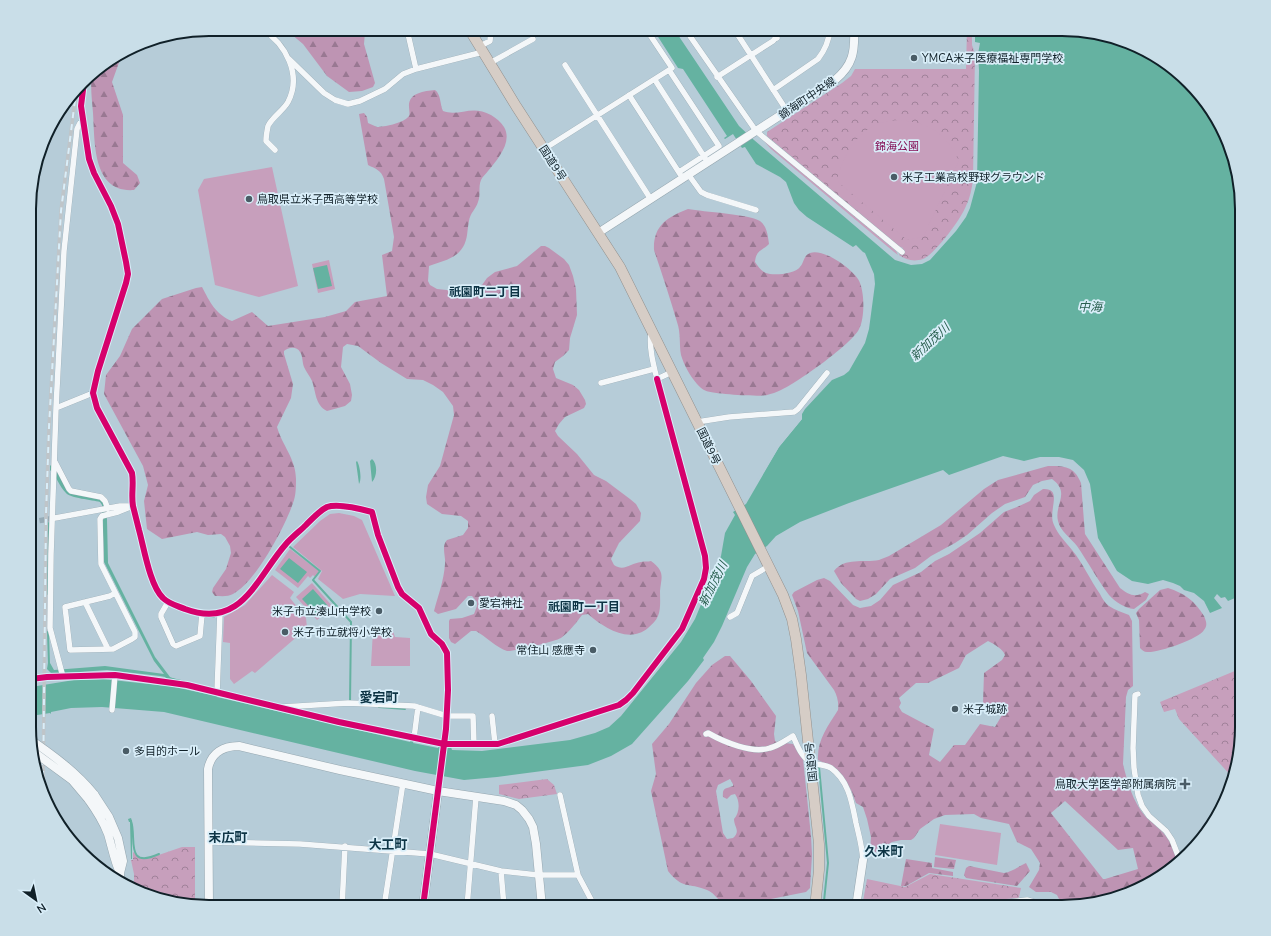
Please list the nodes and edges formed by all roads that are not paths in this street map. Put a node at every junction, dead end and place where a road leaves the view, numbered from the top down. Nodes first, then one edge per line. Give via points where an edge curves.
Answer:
1 (272, 36) edge
2 (408, 36) edge
3 (474, 36) edge
4 (490, 36) edge
5 (651, 36) edge
6 (690, 36) edge
7 (738, 36) edge
8 (829, 36) edge
9 (854, 36) edge
10 (777, 38) edge
11 (533, 39) dead end
12 (482, 49) junction
13 (750, 56) junction
14 (290, 60) junction
15 (490, 64) junction
16 (565, 64) dead end
17 (416, 69) junction
18 (669, 70) junction
19 (717, 77) junction
20 (654, 80) junction
21 (773, 90) junction
22 (83, 91) edge
23 (629, 95) junction
24 (787, 111) junction
25 (597, 115) junction
26 (83, 122) junction
27 (754, 133) junction
28 (544, 149) junction
29 (275, 150) dead end
30 (706, 159) junction
31 (683, 175) junction
32 (650, 198) junction
33 (756, 210) dead end
34 (598, 233) junction
35 (902, 252) dead end
36 (651, 330) junction
37 (654, 369) junction
38 (672, 372) junction
39 (827, 373) dead end
40 (657, 378) junction
41 (601, 383) dead end
42 (93, 393) junction
43 (56, 408) junction
44 (697, 422) junction
45 (55, 462) junction
46 (133, 506) junction
47 (108, 511) junction
48 (101, 513) junction
49 (55, 518) tunnel mouth
50 (769, 566) junction
51 (115, 593) junction
52 (85, 602) junction
53 (168, 602) junction
54 (220, 613) junction
55 (202, 614) junction
56 (730, 617) dead end
57 (108, 649) junction
58 (62, 673) junction
59 (115, 678) junction
60 (36, 679) edge
61 (217, 693) junction
62 (1138, 694) dead end
63 (278, 707) junction
64 (418, 707) junction
65 (112, 710) dead end
66 (447, 716) junction
67 (492, 716) dead end
68 (706, 734) dead end
69 (414, 738) junction
70 (495, 744) junction
71 (37, 745) edge
72 (474, 745) junction
73 (444, 746) junction
74 (38, 756) edge
75 (811, 762) junction
76 (403, 783) junction
77 (438, 791) junction
78 (560, 795) dead end
79 (91, 796) junction
80 (476, 797) junction
81 (208, 842) junction
82 (345, 846) junction
83 (394, 851) junction
84 (430, 854) junction
85 (1178, 855) edge
86 (863, 860) joint
87 (469, 864) junction
88 (500, 871) junction
89 (578, 875) junction
90 (120, 876) edge
91 (538, 876) junction
92 (209, 900) edge
93 (342, 900) edge
94 (385, 900) edge
95 (424, 900) edge
96 (467, 900) edge
97 (503, 900) edge
98 (541, 900) edge
99 (591, 900) edge
100 (815, 900) edge
101 (857, 900) edge

1 - 14 street via 282,45
2 - 17 street
3 - 12 highway, 国道9号
4 - 12 street via 490,41
5 - 18 street via 672,68
6 - 19 street
7 - 13 street
8 - 21 street via 818,59
9 - 24 street, 錦海町中央線 via 853,56 848,67 835,80
10 - 13 street
11 - 15 street
12 - 15 highway, 国道9号
12 - 17 street
13 - 19 street
13 - 21 street
14 - 17 street via 330,98 348,104 369,98 403,74
14 - 29 street via 293,83 288,102 269,125 267,133 266,141
15 - 28 highway, 国道9号
16 - 25 street
18 - 20 street
18 - 30 street via 719,146
19 - 27 street
20 - 23 street
20 - 30 street
21 - 24 street
22 - 26 street
23 - 25 street
23 - 31 street
24 - 27 street, 錦海町中央線
25 - 28 street
25 - 32 street
26 - 42 street via 89,159 118,224 128,274
26 - 43 street via 77,129 64,252
27 - 30 street, 錦海町中央線
27 - 35 street
28 - 34 highway, 国道9号
30 - 31 street, 錦海町中央線
31 - 32 street, 錦海町中央線
31 - 33 street via 707,195
32 - 34 street, 錦海町中央線
34 - 36 highway, 国道9号 via 620,267
36 - 37 street
36 - 38 highway, 国道9号
37 - 40 street
37 - 41 street
38 - 40 street
38 - 44 highway, 国道9号
39 - 44 street via 794,412
40 - 70 street via 705,556 704,579 682,629 623,703
42 - 43 street
42 - 46 street via 98,408 132,473
43 - 45 street
44 - 50 highway, 国道9号
45 - 47 street via 71,491 100,497 105,501
45 - 58 street via 50,554 50,628
46 - 47 street
46 - 53 street via 151,574 161,596
47 - 48 street
48 - 49 street
48 - 51 street via 101,564
50 - 56 street via 752,576 737,613
50 - 75 highway, 国道9号 via 792,619
51 - 52 street
51 - 57 street via 136,634 132,639
52 - 57 street
52 - 57 street via 65,607 70,650
53 - 55 street
53 - 55 street via 160,615 174,646 200,636
54 - 55 street
54 - 61 street
54 - 66 street via 243,601 251,593 286,544 319,512 327,507 336,506 372,512 398,587 402,594 419,608 431,634 447,653
58 - 59 street
58 - 60 street
59 - 61 street via 170,682
59 - 65 street
61 - 63 street
62 - 85 street via 1135,695 1132,748 1138,795 1149,816 1172,840
63 - 64 street via 348,703
63 - 69 street
64 - 66 street
64 - 69 street
66 - 72 street via 473,716
66 - 73 street
67 - 70 street
68 - 75 street via 736,746 765,750 793,736 802,753
69 - 73 street
70 - 72 street
71 - 79 street, bridge via 86,783
72 - 73 street
73 - 77 street
74 - 79 street, bridge
75 - 86 street via 830,768 848,790 862,844
75 - 100 highway, 国道9号 via 819,844
76 - 77 street
76 - 81 street via 230,746 216,752 209,762
76 - 83 street
77 - 80 street
77 - 84 street
78 - 89 street
79 - 90 street via 107,832
80 - 87 street
80 - 91 street via 504,801 522,810 533,828
81 - 82 street
81 - 92 street
82 - 83 street
82 - 93 street
83 - 84 street
83 - 94 street
84 - 87 street
84 - 95 street
86 - 101 street
87 - 88 street
87 - 96 street
88 - 91 street
88 - 97 street
89 - 91 street
89 - 99 street
91 - 98 street

